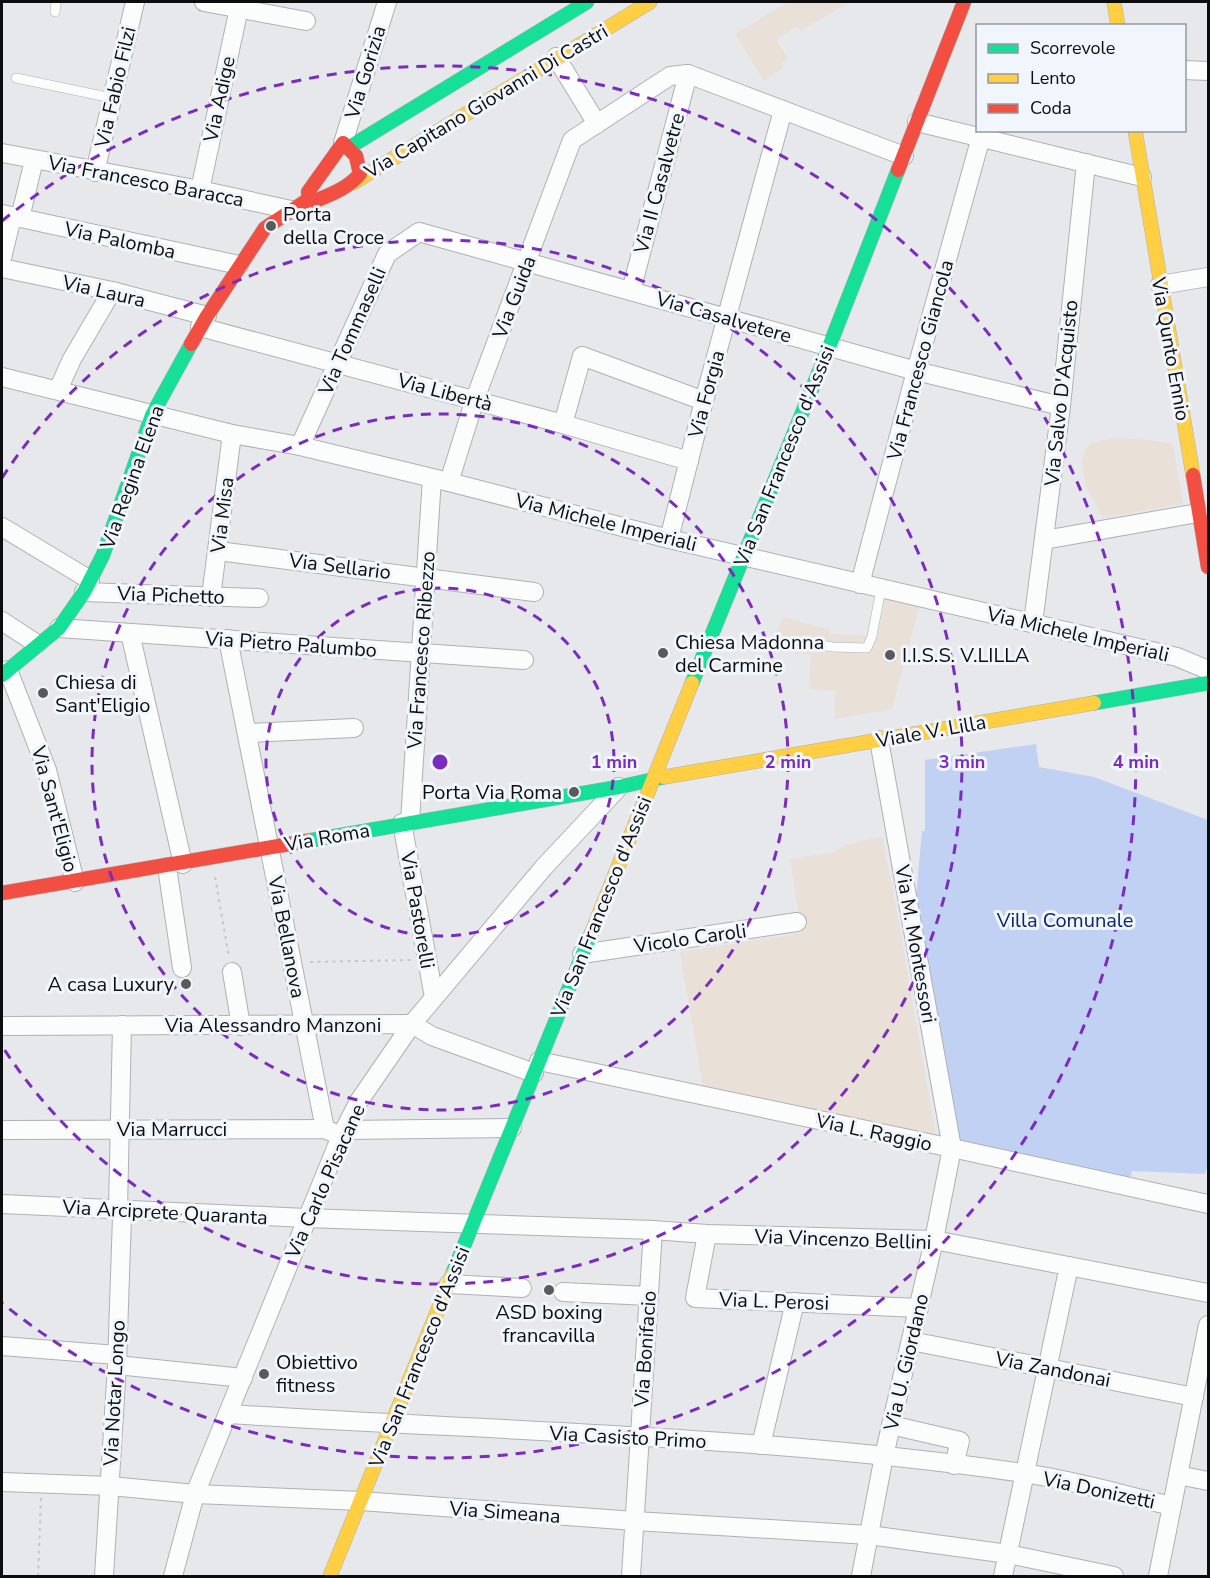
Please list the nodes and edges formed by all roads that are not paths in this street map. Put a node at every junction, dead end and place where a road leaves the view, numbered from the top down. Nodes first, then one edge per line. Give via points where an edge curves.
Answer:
1 (56, 2) edge
2 (135, 2) edge
3 (204, 2) edge
4 (387, 2) edge
5 (586, 2) edge
6 (650, 2) edge
7 (964, 2) edge
8 (1114, 2) edge
9 (238, 8) junction
10 (55, 12) dead end
11 (306, 21) dead end
12 (1118, 24) edge
13 (556, 57) junction
14 (1186, 70) edge
15 (1209, 71) edge
16 (688, 74) junction
17 (16, 78) dead end
18 (112, 98) junction
19 (783, 110) junction
20 (917, 122) junction
21 (597, 124) junction
22 (1135, 132) edge
23 (981, 137) junction
24 (345, 146) junction
25 (2, 153) edge
26 (904, 156) junction
27 (34, 160) junction
28 (1086, 163) junction
29 (96, 172) junction
30 (1142, 177) junction
31 (353, 183) junction
32 (200, 190) junction
33 (309, 198) junction
34 (291, 210) junction
35 (11, 217) edge
36 (2, 258) edge
37 (527, 263) junction
38 (239, 265) junction
39 (2, 268) edge
40 (1209, 278) edge
41 (1160, 285) junction
42 (112, 291) junction
43 (631, 291) junction
44 (726, 318) junction
45 (203, 321) junction
46 (829, 347) junction
47 (338, 363) junction
48 (916, 371) junction
49 (2, 376) edge
50 (58, 390) junction
51 (475, 399) junction
52 (704, 401) junction
53 (1061, 406) junction
54 (152, 415) junction
55 (563, 424) junction
56 (232, 434) junction
57 (300, 447) junction
58 (689, 461) junction
59 (440, 480) junction
60 (1198, 513) junction
61 (2, 527) edge
62 (669, 538) junction
63 (1044, 540) junction
64 (218, 551) junction
65 (743, 556) junction
66 (1209, 567) edge
67 (425, 577) junction
68 (860, 584) junction
69 (87, 586) junction
70 (881, 589) junction
71 (534, 592) dead end
72 (211, 597) junction
73 (259, 598) dead end
74 (2, 621) edge
75 (1033, 623) junction
76 (59, 628) junction
77 (130, 633) junction
78 (228, 639) junction
79 (807, 642) dead end
80 (38, 644) junction
81 (421, 653) junction
82 (524, 660) dead end
83 (1209, 670) edge
84 (5, 673) edge
85 (1209, 683) edge
86 (354, 728) dead end
87 (247, 733) junction
88 (879, 740) junction
89 (653, 779) junction
90 (619, 787) junction
91 (406, 822) junction
92 (269, 847) junction
93 (175, 865) junction
94 (75, 882) junction
95 (2, 893) edge
96 (797, 922) dead end
97 (582, 954) junction
98 (182, 968) dead end
99 (232, 972) road end
100 (434, 997) junction
101 (412, 1024) junction
102 (122, 1025) junction
103 (2, 1026) edge
104 (241, 1026) junction
105 (304, 1026) junction
106 (536, 1067) junction
107 (512, 1128) junction
108 (120, 1129) junction
109 (2, 1130) edge
110 (337, 1132) junction
111 (952, 1148) junction
112 (2, 1204) edge
113 (1209, 1204) edge
114 (118, 1210) junction
115 (306, 1218) junction
116 (473, 1225) junction
117 (653, 1230) junction
118 (707, 1234) junction
119 (934, 1240) junction
120 (1070, 1266) junction
121 (448, 1284) junction
122 (522, 1288) dead end
123 (563, 1292) dead end
124 (1209, 1293) edge
125 (649, 1296) junction
126 (795, 1302) junction
127 (919, 1308) junction
128 (1209, 1324) edge
129 (911, 1341) junction
130 (2, 1346) edge
131 (117, 1360) junction
132 (1048, 1369) junction
133 (243, 1378) junction
134 (1194, 1397) junction
135 (228, 1414) junction
136 (392, 1425) junction
137 (891, 1425) junction
138 (639, 1437) junction
139 (761, 1445) junction
140 (884, 1455) junction
141 (954, 1465) junction
142 (1026, 1474) junction
143 (1178, 1475) junction
144 (1209, 1480) edge
145 (2, 1482) edge
146 (110, 1486) junction
147 (195, 1494) junction
148 (361, 1501) junction
149 (1172, 1506) junction
150 (635, 1521) junction
151 (869, 1535) junction
152 (1008, 1554) junction
153 (104, 1576) edge
154 (173, 1576) edge
155 (330, 1576) edge
156 (631, 1576) edge
157 (861, 1576) edge
158 (1003, 1576) edge
159 (1114, 1576) edge
160 (1158, 1576) edge

1 - 10 lane
2 - 18 street, Via Fabio Filzi
3 - 9 street
4 - 24 street, Via Gorizia
5 - 24 street, Via Capitano Giovanni Di Castri
6 - 13 street, Via Capitano Giovanni Di Castri
7 - 20 street, Via San Francesco d'Assisi
8 - 12 street
9 - 11 street
9 - 32 street, Via Adige
13 - 21 street
13 - 31 street, Via Capitano Giovanni Di Castri
14 - 15 street
16 - 19 street
16 - 21 street, Via Guida via 670,76
16 - 43 street, Via II Casalvetre
17 - 18 lane
18 - 29 street, Via Fabio Filzi
19 - 26 street
19 - 44 street, Via Forgia
20 - 23 street
20 - 26 street, Via San Francesco d'Assisi
21 - 37 street, Via Guida via 572,140
22 - 30 street, Via Qunto Ennio
23 - 28 street
23 - 48 street, Via Francesco Giancola
24 - 31 street via 359,164 360,174
24 - 33 street via 308,192
25 - 27 street, Via Francesco Baracca
26 - 46 street, Via San Francesco d'Assisi
27 - 29 street, Via Francesco Baracca
27 - 35 street
28 - 30 street
28 - 53 street, Via Salvo D'Acquisto
29 - 32 street, Via Francesco Baracca
30 - 41 street, Via Qunto Ennio
31 - 33 street, Via Capitano Giovanni Di Castri via 315,201
32 - 34 street, Via Francesco Baracca
33 - 34 street, Via Regina Elena
34 - 38 street, Via Regina Elena via 265,228
35 - 36 street
35 - 38 street, Via Palomba
37 - 43 street, Via Casalvetere
37 - 47 street, Via Tommaselli via 419,232 387,254
37 - 51 street, Via Guida
38 - 45 street, Via Regina Elena
39 - 42 street, Via Laura
40 - 41 street
41 - 60 street, Via Qunto Ennio
42 - 45 street, Via Laura
42 - 50 street
43 - 44 street, Via Casalvetere
44 - 46 street, Via Casalvetere
44 - 52 street, Via Forgia
45 - 47 street, Via Libertà
45 - 54 street, Via Regina Elena
46 - 48 street, Via Casalvetere
46 - 65 street, Via San Francesco d'Assisi
47 - 51 street, Via Libertà
47 - 57 street, Via Tommaselli
48 - 53 street, Via Casalvetere
48 - 68 street, Via Francesco Giancola
49 - 50 street, Via Michele Imperiali
50 - 54 street, Via Michele Imperiali
51 - 55 street, Via Libertà
51 - 59 street, Via Guida
52 - 55 street via 582,356
52 - 58 street, Via Forgia
53 - 63 street, Via Salvo D'Acquisto
54 - 56 street, Via Michele Imperiali
54 - 69 street, Via Regina Elena via 103,555
55 - 58 street, Via Libertà
56 - 57 street, Via Michele Imperiali
56 - 64 street, Via Misa
57 - 59 street, Via Michele Imperiali
58 - 62 street, Via Forgia
59 - 62 street, Via Michele Imperiali
59 - 67 street, Via Francesco Ribezzo
60 - 63 street
60 - 66 street, Via Qunto Ennio
61 - 69 street
62 - 65 street, Via Michele Imperiali
63 - 75 street, Via Salvo D'Acquisto
64 - 67 street, Via Sellario
64 - 72 street, Via Misa
65 - 68 street, Via Michele Imperiali
65 - 89 street, Via San Francesco d'Assisi
67 - 71 street, Via Sellario
67 - 81 street, Via Francesco Ribezzo
68 - 70 street, Via Michele Imperiali
69 - 72 street, Via Pichetto
69 - 76 street, Via Regina Elena
70 - 75 street, Via Michele Imperiali
70 - 79 lane via 867,648
72 - 73 street, Via Pichetto
74 - 80 street
75 - 83 street, Via Michele Imperiali via 1177,657
76 - 77 street, Via Pietro Palumbo
76 - 80 street, Via Regina Elena
77 - 78 street, Via Pietro Palumbo
77 - 93 street
78 - 81 street, Via Pietro Palumbo
78 - 87 street, Via Bellanova
80 - 84 street, Via Regina Elena
81 - 82 street, Via Pietro Palumbo
81 - 91 street, Via Francesco Ribezzo
84 - 94 street, Via Sant'Eligio via 47,770
85 - 88 street, Viale V. Lilla
86 - 87 street
87 - 92 street, Via Bellanova
88 - 89 street, Viale V. Lilla
88 - 111 street, Via M. Montessori
89 - 90 street, Via Roma
89 - 97 street, Via San Francesco d'Assisi
90 - 91 street, Via Roma
90 - 100 street, Via Carlo Pisacane via 544,867
91 - 92 street, Via Roma
91 - 100 street, Via Pastorelli
92 - 93 street, Via Roma
92 - 105 street, Via Bellanova
93 - 94 street, Via Roma
93 - 98 street
94 - 95 street, Via Roma
96 - 97 street, Vicolo Caroli
97 - 106 street, Via San Francesco d'Assisi
99 - 104 street
100 - 101 street, Via Carlo Pisacane
101 - 105 street, Via Alessandro Manzoni
101 - 106 street, Via Alessandro Manzoni via 432,1036
101 - 110 street, Via Carlo Pisacane
102 - 103 street, Via Alessandro Manzoni
102 - 104 street, Via Alessandro Manzoni
102 - 108 street, Via Notar Longo
104 - 105 street, Via Alessandro Manzoni
105 - 110 street, Via Bellanova
106 - 107 street, Via San Francesco d'Assisi
106 - 111 street, Via L. Raggio
107 - 110 street, Via Marrucci
107 - 116 street, Via San Francesco d'Assisi
108 - 109 street, Via Marrucci
108 - 110 street, Via Marrucci
108 - 114 street, Via Notar Longo
110 - 115 street, Via Carlo Pisacane
111 - 113 street, Via L. Raggio
111 - 119 street, Via U. Giordano
112 - 114 street, Via Arciprete Quaranta
114 - 115 street, Via Arciprete Quaranta
114 - 131 street, Via Notar Longo via 122,1216
115 - 116 street, Via Arciprete Quaranta
115 - 133 street, Via Carlo Pisacane
116 - 117 street, Via Vincenzo Bellini
116 - 121 street, Via San Francesco d'Assisi
117 - 118 street, Via Vincenzo Bellini
117 - 125 street, Via Bonifacio
118 - 119 street, Via Vincenzo Bellini
118 - 126 street, Via L. Perosi via 695,1298
119 - 120 street, Via Vincenzo Bellini
119 - 127 street, Via U. Giordano
120 - 124 street, Via Vincenzo Bellini
120 - 132 street
121 - 122 street
121 - 136 street, Via San Francesco d'Assisi
123 - 125 street
125 - 138 street, Via Bonifacio
126 - 127 street, Via L. Perosi
126 - 139 street
127 - 129 street, Via U. Giordano
128 - 134 street
129 - 132 street, Via Zandonai
129 - 137 street, Via U. Giordano
130 - 131 street
131 - 133 street
131 - 146 street, Via Notar Longo
132 - 134 street, Via Zandonai
132 - 142 street
133 - 135 street, Via Carlo Pisacane
134 - 143 street
135 - 136 street, Via Casisto Primo
135 - 147 street, Via Carlo Pisacane
136 - 138 street, Via Casisto Primo
136 - 148 street, Via San Francesco d'Assisi
137 - 140 street, Via U. Giordano
137 - 141 street via 960,1441
138 - 139 street, Via Casisto Primo
138 - 150 street, Via Bonifacio
139 - 140 street, Via Casisto Primo
140 - 141 street, Via Casisto Primo
140 - 151 street, Via U. Giordano
141 - 142 street, Via Casisto Primo
142 - 149 street, Via Donizetti
142 - 152 street
143 - 144 street
143 - 149 street
145 - 146 street, Via Simeana
146 - 147 street, Via Simeana
146 - 153 street, Via Notar Longo
147 - 148 street, Via Simeana
147 - 154 street, Via Carlo Pisacane
148 - 150 street, Via Simeana
148 - 155 street, Via San Francesco d'Assisi
149 - 160 street
150 - 151 street, Via Simeana
150 - 156 street, Via Bonifacio
151 - 152 street, Via Simeana
151 - 157 street, Via U. Giordano
152 - 158 street
152 - 159 street, Via Simeana

